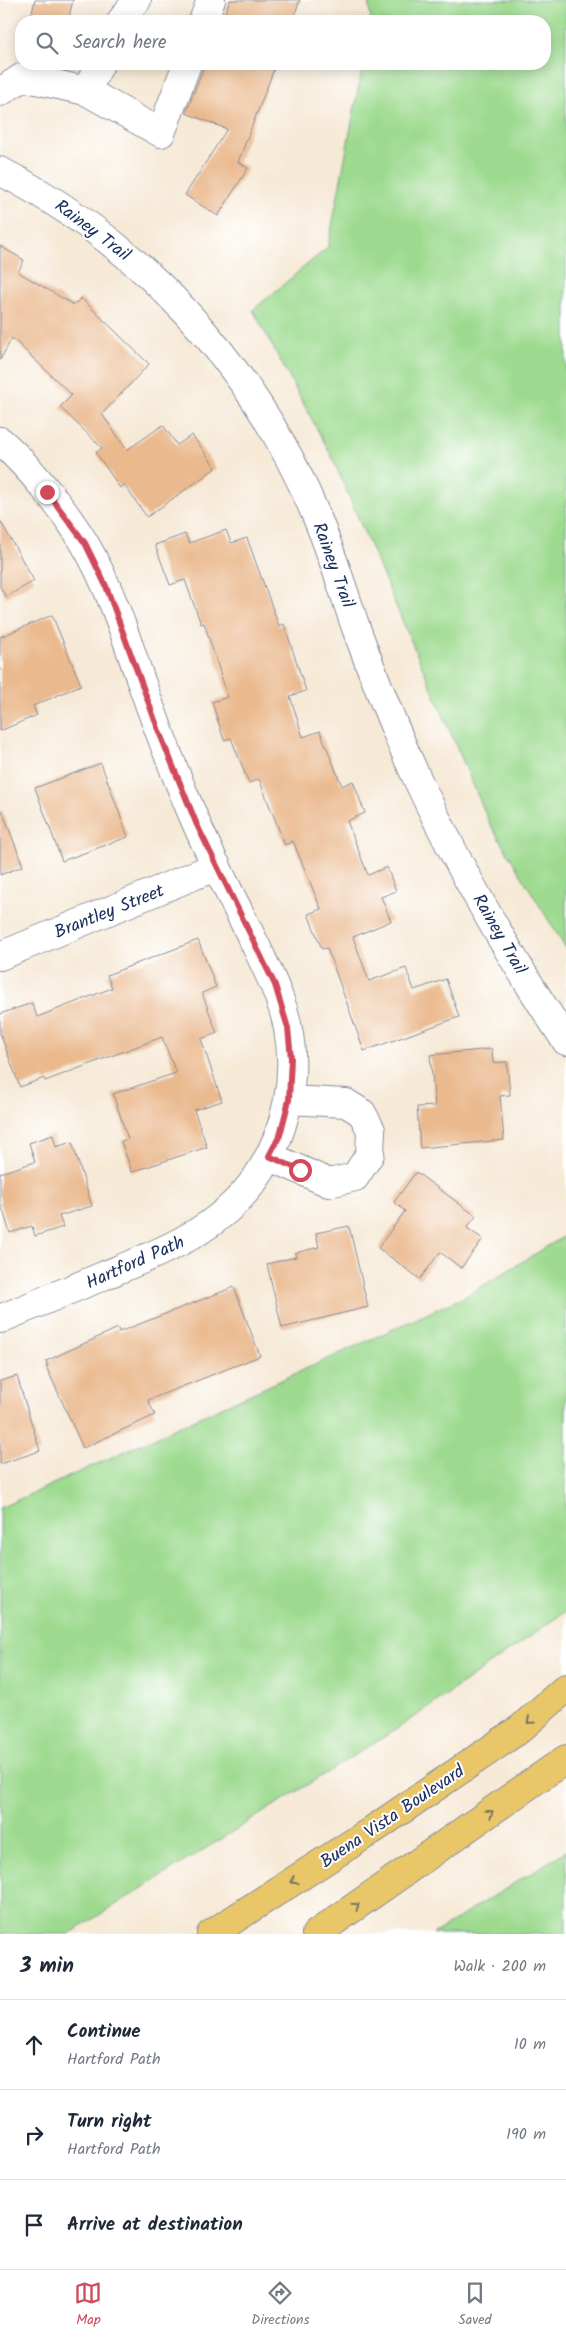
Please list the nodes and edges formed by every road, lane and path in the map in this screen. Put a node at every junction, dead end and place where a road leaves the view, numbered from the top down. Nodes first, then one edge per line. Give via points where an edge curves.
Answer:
1 (136, 0) edge
2 (211, 0) edge
3 (125, 15) edge
4 (205, 15) edge
5 (97, 70) edge
6 (185, 70) edge
7 (86, 91) junction
8 (0, 92) edge
9 (0, 171) edge
10 (0, 441) edge
11 (217, 866) junction
12 (0, 956) edge
13 (566, 1042) edge
14 (289, 1100) junction
15 (269, 1156) junction
16 (0, 1319) edge
17 (566, 1688) edge
18 (564, 1765) edge
19 (212, 1934) edge
20 (316, 1934) edge

1 - 3 street
2 - 4 street
5 - 7 street
6 - 7 street via 161,133
7 - 8 street via 23,77
9 - 13 street, Rainey Trail via 72,212 150,274 243,381 288,455 315,511 357,630 414,772 506,948
10 - 11 street, Hartford Path via 47,492 85,543 106,586 160,734
11 - 12 street, Brantley Street
11 - 14 street, Hartford Path via 275,985 288,1028 291,1058
14 - 15 street, Hartford Path via 280,1135
14 - 15 street via 346,1103 362,1113 371,1130 370,1154 355,1177 329,1183
15 - 16 street, Hartford Path via 237,1203 180,1244
17 -> 19 main road, Buena Vista Boulevard via 520,1729
20 -> 18 main road

